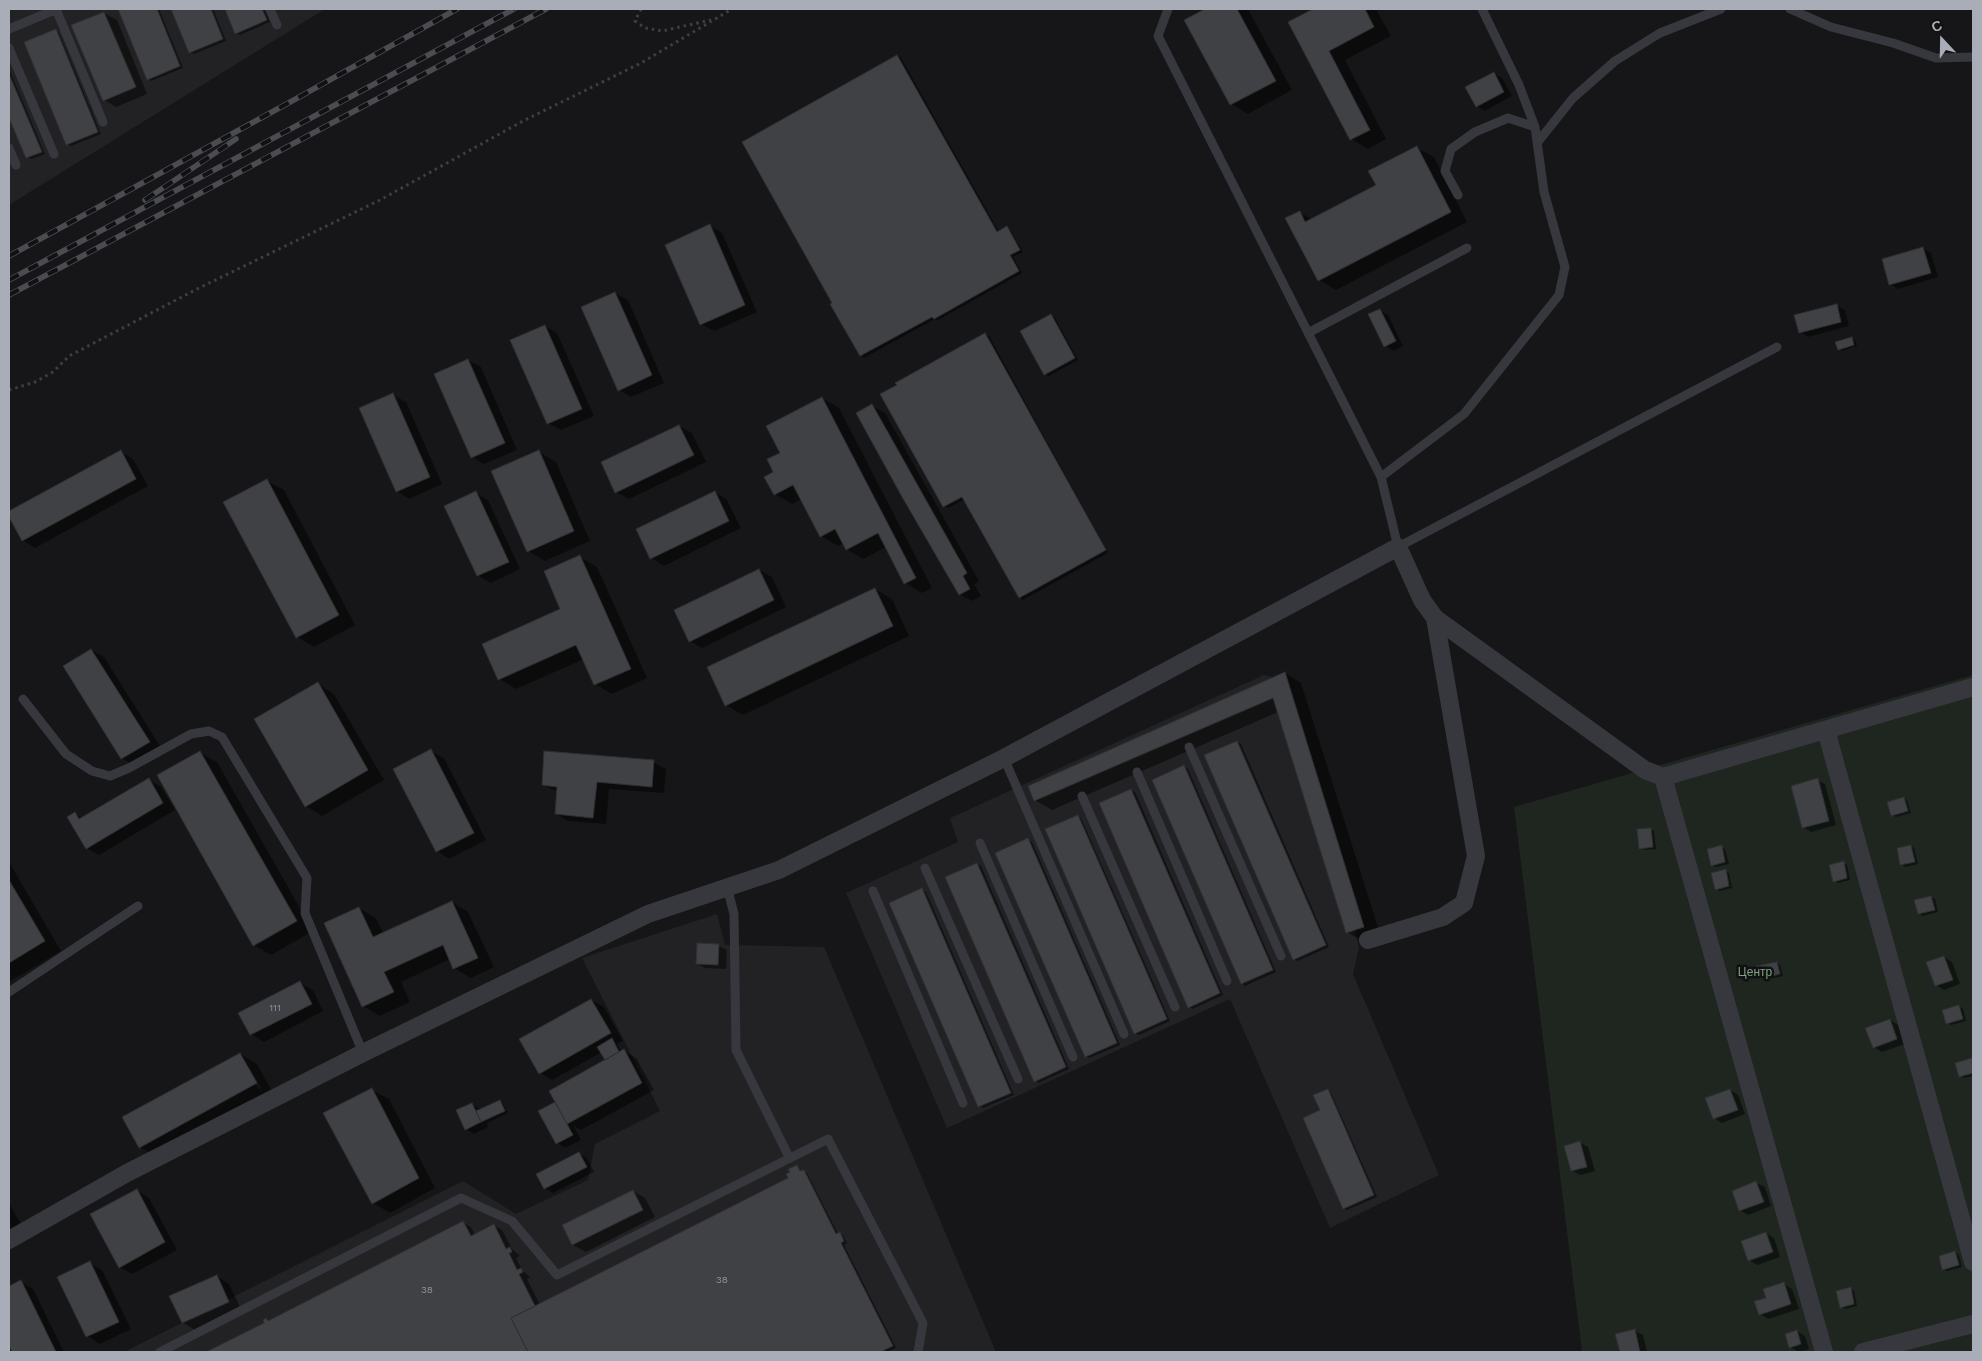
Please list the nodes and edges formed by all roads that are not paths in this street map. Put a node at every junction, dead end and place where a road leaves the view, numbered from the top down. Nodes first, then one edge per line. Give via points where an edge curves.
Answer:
1 (56, 9) edge
2 (270, 9) edge
3 (1168, 9) edge
4 (1482, 9) edge
5 (1721, 9) edge
6 (1790, 9) edge
7 (276, 25) dead end
8 (9, 28) edge
9 (9, 48) edge
10 (1973, 57) edge
11 (103, 122) dead end
12 (1535, 127) junction
13 (1537, 143) junction
14 (9, 148) edge
15 (54, 154) dead end
16 (16, 166) dead end
17 (1458, 195) dead end
18 (1467, 248) dead end
19 (1308, 333) junction
20 (1777, 347) dead end
21 (1381, 477) junction
22 (1398, 547) junction
23 (1435, 618) junction
24 (1973, 687) edge
25 (23, 698) dead end
26 (1826, 730) junction
27 (1189, 747) dead end
28 (1004, 758) junction
29 (1136, 772) dead end
30 (1663, 777) junction
31 (1082, 796) dead end
32 (980, 843) dead end
33 (925, 868) dead end
34 (727, 887) junction
35 (873, 891) dead end
36 (138, 906) dead end
37 (1368, 940) dead end
38 (1281, 956) dead end
39 (1227, 980) dead end
40 (9, 992) edge
41 (1175, 1007) dead end
42 (1124, 1034) dead end
43 (363, 1053) junction
44 (1073, 1057) dead end
45 (1018, 1079) dead end
46 (963, 1103) dead end
47 (789, 1157) junction
48 (9, 1240) edge
49 (1973, 1262) edge
50 (1973, 1324) edge
51 (160, 1352) edge
52 (918, 1352) edge
53 (1824, 1352) edge
54 (1863, 1352) edge

1 - 8 lane
1 - 11 lane
2 - 7 lane
3 - 19 lane via 1158,36
4 - 12 lane via 1520,85
5 - 13 lane via 1660,33 1615,61 1572,98
6 - 10 lane via 1831,28 1893,43 1936,58
9 - 15 lane
12 - 13 lane
12 - 17 lane via 1508,118 1475,132 1451,150 1445,171
13 - 21 lane via 1544,192 1565,267 1559,295 1464,414
14 - 16 lane
18 - 19 lane
19 - 21 lane
20 - 22 lane
21 - 22 lane
22 - 23 street via 1422,600
22 - 28 street
23 - 30 street via 1645,770
23 - 37 street via 1476,856 1464,903 1443,917
24 - 26 street
25 - 43 lane via 66,754 92,771 110,776 192,734 209,731 222,737 307,878 305,913
26 - 30 street
26 - 49 street
27 - 38 lane
28 - 34 street via 778,870
28 - 42 lane
29 - 39 lane
30 - 53 street
31 - 41 lane
32 - 44 lane
33 - 45 lane
34 - 43 street via 648,914
34 - 47 lane via 734,914 736,1050
35 - 46 lane
36 - 40 lane
43 - 48 street via 127,1173
47 - 51 lane via 557,1275 512,1221 461,1198
47 - 52 lane via 828,1139 923,1323
50 - 54 street

